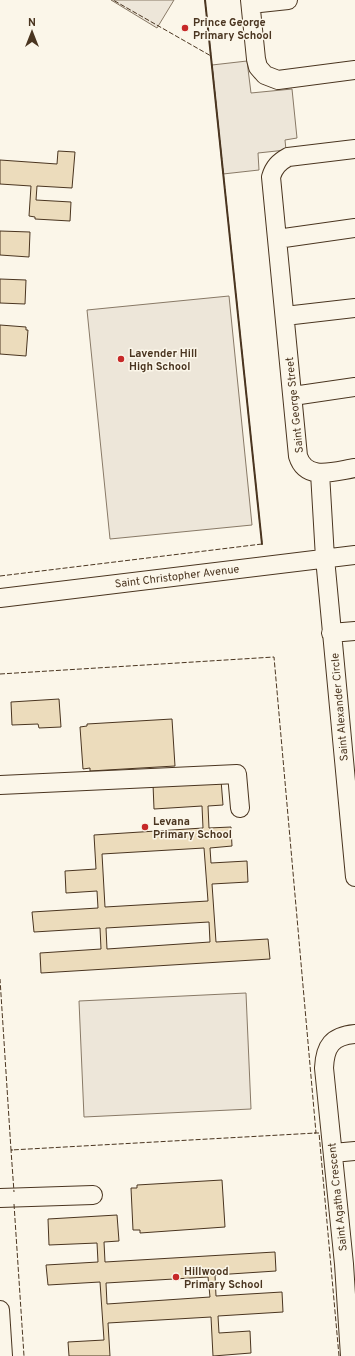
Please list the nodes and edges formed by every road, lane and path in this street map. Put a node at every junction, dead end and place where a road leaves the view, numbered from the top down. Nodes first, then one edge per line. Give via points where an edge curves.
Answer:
1 (288, 0) edge
2 (250, 2) edge
3 (355, 70) edge
4 (355, 149) edge
5 (355, 228) edge
6 (277, 239) junction
7 (355, 308) edge
8 (285, 316) junction
9 (355, 388) edge
10 (293, 396) junction
11 (355, 468) edge
12 (320, 473) junction
13 (355, 555) edge
14 (325, 558) junction
15 (0, 598) edge
16 (355, 631) edge
17 (332, 633) junction
18 (0, 785) edge
19 (351, 801) edge
20 (240, 808) dead end
21 (355, 877) edge
22 (355, 1034) edge
23 (355, 1151) edge
24 (333, 1154) junction
25 (93, 1195) dead end
26 (0, 1198) edge
27 (349, 1264) edge
28 (0, 1310) edge
29 (3, 1356) edge
30 (350, 1356) edge

1 - 2 street
2 - 3 street via 256,59 258,67 265,75 278,80
4 - 6 street, Saint George Street via 288,157 273,169 271,178
5 - 6 street
6 - 8 street, Saint George Street
7 - 8 street
8 - 10 street, Saint George Street
9 - 10 street
10 - 12 street, Saint George Street via 298,456 303,467
11 - 12 street
12 - 14 street
13 - 14 street, Saint Christopher Avenue
14 - 15 street, Saint Christopher Avenue
14 - 17 street, Saint Alexander Circle
16 - 17 street
17 - 19 street, Saint Alexander Circle
18 - 20 street via 238,774
19 - 21 street, Saint Alexander Circle
22 - 24 street, Saint Agatha Crescent via 333,1041 325,1055 324,1068
23 - 24 street
24 - 27 street, Saint Agatha Crescent
25 - 26 street
27 - 30 street, Saint Agatha Crescent
28 - 29 street

